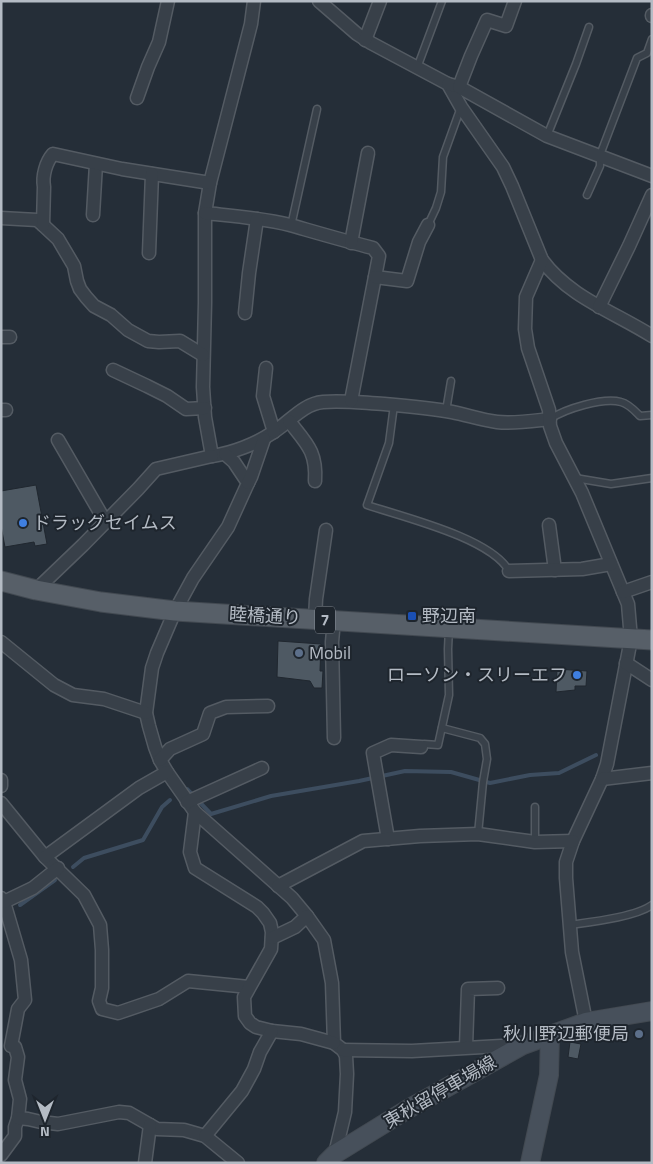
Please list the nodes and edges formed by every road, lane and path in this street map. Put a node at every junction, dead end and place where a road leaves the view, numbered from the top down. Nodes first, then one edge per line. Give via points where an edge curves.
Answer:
1 (168, 1) edge
2 (254, 1) edge
3 (319, 1) edge
4 (380, 1) edge
5 (442, 1) edge
6 (515, 1) edge
7 (589, 27) dead end
8 (652, 39) edge
9 (366, 40) junction
10 (417, 68) junction
11 (453, 86) junction
12 (137, 98) dead end
13 (461, 107) junction
14 (317, 109) dead end
15 (547, 136) junction
16 (368, 153) dead end
17 (600, 155) junction
18 (96, 164) junction
19 (651, 172) edge
20 (152, 174) junction
21 (210, 183) junction
22 (587, 195) dead end
23 (652, 195) edge
24 (205, 213) junction
25 (92, 215) dead end
26 (1, 218) edge
27 (257, 220) junction
28 (43, 224) junction
29 (428, 225) joint
30 (292, 226) junction
31 (351, 243) junction
32 (149, 253) dead end
33 (542, 260) junction
34 (375, 276) junction
35 (599, 307) junction
36 (246, 313) dead end
37 (652, 336) edge
38 (203, 355) junction
39 (266, 368) dead end
40 (113, 370) dead end
41 (451, 381) dead end
42 (351, 401) junction
43 (394, 405) junction
44 (205, 408) junction
45 (446, 411) junction
46 (652, 415) edge
47 (550, 419) junction
48 (289, 421) junction
49 (269, 436) junction
50 (58, 440) dead end
51 (219, 455) junction
52 (574, 477) junction
53 (652, 478) edge
54 (315, 481) dead end
55 (248, 483) junction
56 (105, 521) junction
57 (549, 525) dead end
58 (326, 530) dead end
59 (611, 564) junction
60 (555, 570) junction
61 (509, 571) joint
62 (1, 581) edge
63 (652, 582) edge
64 (36, 590) junction
65 (623, 592) junction
66 (175, 611) junction
67 (315, 619) junction
68 (334, 620) junction
69 (448, 628) junction
70 (631, 639) junction
71 (652, 640) edge
72 (1, 642) edge
73 (626, 663) junction
74 (652, 680) edge
75 (268, 706) dead end
76 (146, 713) junction
77 (443, 725) junction
78 (334, 738) dead end
79 (421, 747) joint
80 (160, 760) junction
81 (262, 768) dead end
82 (167, 772) junction
83 (652, 773) edge
84 (602, 778) junction
85 (1, 780) edge
86 (1, 786) edge
87 (193, 802) junction
88 (1, 803) edge
89 (535, 807) dead end
90 (478, 834) junction
91 (388, 839) junction
92 (573, 841) junction
93 (535, 842) junction
94 (46, 857) junction
95 (58, 868) junction
96 (278, 886) junction
97 (3, 900) edge
98 (652, 905) edge
99 (307, 916) junction
100 (569, 926) junction
101 (272, 938) junction
102 (249, 987) junction
103 (498, 988) dead end
104 (652, 1011) edge
105 (586, 1022) junction
106 (272, 1031) junction
107 (550, 1034) junction
108 (523, 1045) junction
109 (6, 1046) edge
110 (339, 1046) junction
111 (466, 1047) junction
112 (18, 1118) junction
113 (150, 1126) junction
114 (205, 1136) junction
115 (1, 1155) edge
116 (331, 1158) edge
117 (145, 1163) edge
118 (238, 1163) edge
119 (530, 1163) edge

1 - 12 street via 159,42
2 - 21 street via 243,58
3 - 9 street
4 - 9 street
5 - 10 lane
6 - 11 street via 506,26 487,20
7 - 15 lane
8 - 17 lane via 647,53 637,58
9 - 10 street
10 - 11 street
11 - 13 street
11 - 15 street
13 - 29 lane via 443,157 441,192
13 - 33 street via 503,168
14 - 30 lane
15 - 17 street
16 - 31 street
17 - 19 street
17 - 22 lane via 600,166
18 - 20 street
18 - 25 street
18 - 28 street via 53,154 48,160 43,182
20 - 21 street
20 - 32 street
21 - 24 street
23 - 35 street
24 - 27 street
24 - 38 street
26 - 28 street via 37,220
27 - 30 street
27 - 36 street
28 - 38 street via 58,239 74,266 80,289 94,306 148,341 180,341
29 - 34 street via 407,280
30 - 31 street
31 - 34 street via 373,248 378,256
33 - 35 street via 565,284
33 - 47 street via 526,297 525,329
34 - 42 street
35 - 37 street
38 - 44 street
39 - 49 street via 263,396
40 - 44 street via 167,396 186,409
41 - 45 lane
42 - 43 street
42 - 48 street via 313,404
43 - 45 street
43 - 61 lane via 389,443 367,505 473,541 505,563
44 - 51 street via 205,417
45 - 47 street via 497,422
46 - 47 lane via 640,416 621,402 599,401 558,413
47 - 52 street via 556,443
48 - 49 street
48 - 54 street via 314,458
49 - 51 street
49 - 55 street
50 - 56 street
51 - 55 street via 234,462
51 - 56 street via 156,469
52 - 53 lane via 611,484
52 - 59 street
55 - 66 street via 228,527
56 - 64 street
57 - 60 street
58 - 67 street
59 - 60 street
59 - 65 street
60 - 61 street
62 - 64 main road, 睦橋通り / 7
63 - 65 street
64 - 66 main road, 睦橋通り / 7
65 - 70 street via 628,604
66 - 67 main road, 睦橋通り / 7
66 - 76 street via 156,653
67 - 68 main road, 睦橋通り / 7
68 - 69 main road, 睦橋通り / 7
68 - 78 street
69 - 70 main road, 睦橋通り / 7
69 - 77 lane via 449,695
70 - 71 main road, 睦橋通り / 7
70 - 73 street
72 - 76 street via 63,691 104,699
73 - 74 street
73 - 84 street
75 - 80 street via 226,707 210,713 203,734 170,749
76 - 80 street
77 - 79 lane via 438,745 424,744
77 - 90 lane via 480,738 485,744 487,759
79 - 91 street via 391,745 373,753
80 - 82 street
81 - 87 street
82 - 87 street
82 - 94 street via 139,788
83 - 84 street
84 - 92 street
85 - 86 street
87 - 96 street
87 - 101 street via 190,852 195,868 264,913 270,923
88 - 94 street
89 - 93 lane
90 - 91 street
90 - 93 street
91 - 96 street via 363,841
92 - 93 street
92 - 100 street via 566,862
94 - 95 street
95 - 97 street via 33,888
95 - 102 street via 84,895 100,925 102,988 99,1002 102,1009 118,1013 159,999 188,981
96 - 99 street
97 - 109 street via 21,960 25,1000 18,1009
98 - 100 lane via 615,918
99 - 101 street via 295,927
99 - 110 street via 324,940
100 - 105 street
101 - 102 street via 271,949
102 - 106 street via 244,997 245,1016 256,1027
103 - 111 street via 468,990
104 - 105 main road, 東秋留停車場線
105 - 107 main road, 東秋留停車場線
106 - 110 street via 301,1034
106 - 114 street via 242,1090
107 - 108 main road, 東秋留停車場線
107 - 119 main road via 549,1074
108 - 111 street
108 - 116 main road, 東秋留停車場線 via 408,1109
109 - 112 street via 15,1047 18,1058 15,1080 20,1099
110 - 111 street via 412,1051
110 - 116 street via 346,1056 345,1112
112 - 113 street via 58,1124 119,1112
112 - 115 street via 15,1136
113 - 114 street via 157,1130 184,1130
113 - 117 street
114 - 118 street

